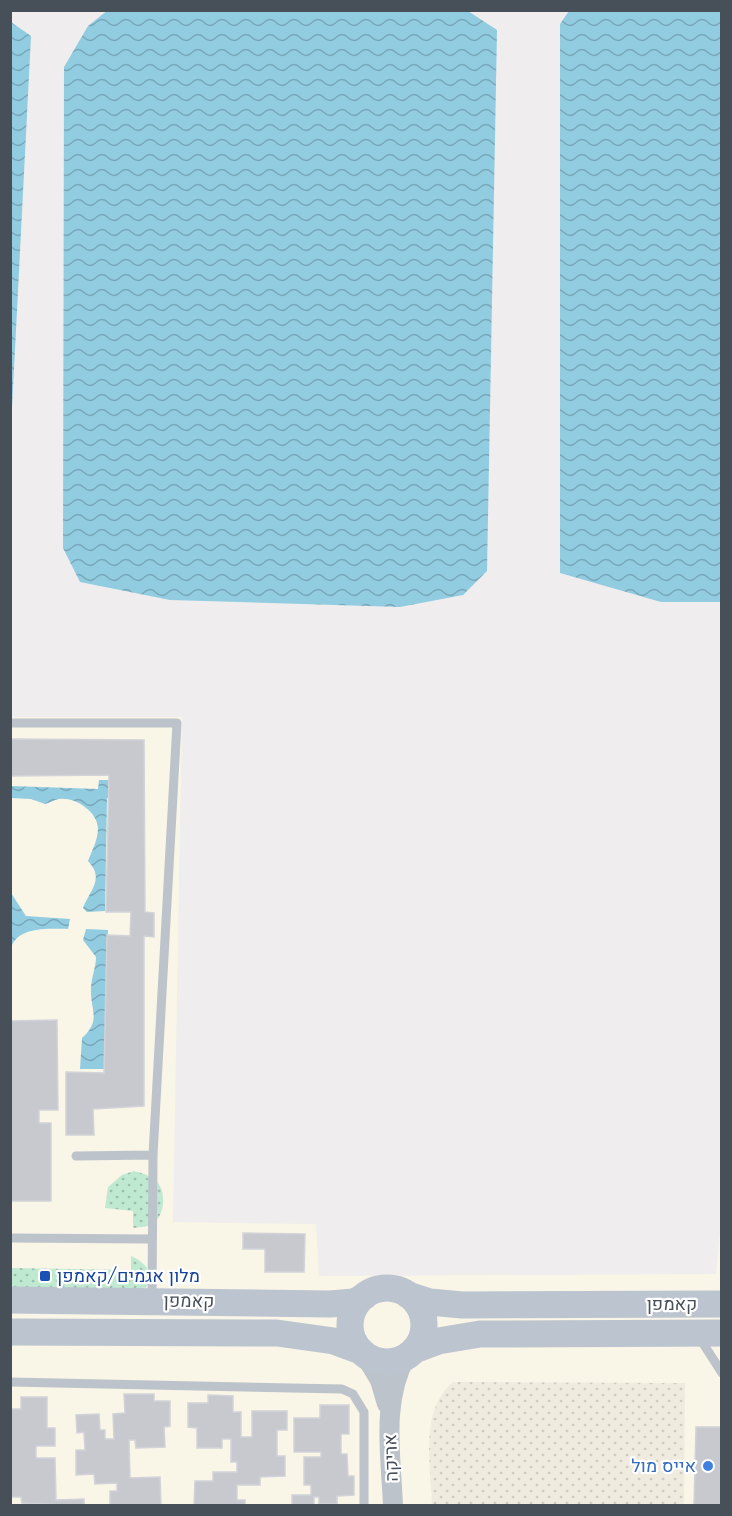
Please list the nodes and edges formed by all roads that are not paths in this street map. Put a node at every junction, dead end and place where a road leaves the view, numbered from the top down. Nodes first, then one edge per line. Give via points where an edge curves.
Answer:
1 (10, 723) edge
2 (153, 1155) junction
3 (76, 1156) dead end
4 (10, 1238) edge
5 (150, 1239) junction
6 (408, 1295) junction
7 (365, 1296) junction
8 (10, 1300) edge
9 (152, 1301) junction
10 (722, 1304) edge
11 (10, 1332) edge
12 (709, 1333) edge
13 (363, 1353) junction
14 (410, 1353) junction
15 (722, 1373) edge
16 (10, 1382) edge
17 (389, 1410) junction
18 (364, 1506) edge
19 (393, 1506) edge

1 - 2 lane via 177,723
2 - 3 lane
2 - 5 lane
4 - 5 lane
5 - 9 lane
6 - 7 street via 382,1288
6 - 10 street, קאמפן via 462,1305
6 - 14 street via 421,1310 424,1322 423,1334
7 - 9 street, קאמפן via 354,1302 330,1304
7 - 13 street via 353,1310 350,1322 351,1334
8 - 9 street, קאמפן
11 - 13 street, קאמפן via 277,1333 334,1341
12 - 14 street, קאמפן via 480,1334 438,1341
12 - 15 lane
13 - 14 street via 388,1362
13 - 17 street, אריקה via 380,1380
14 - 17 street, אריקה via 396,1374
16 - 18 lane via 342,1389 353,1394 364,1412
17 - 19 street, אריקה

